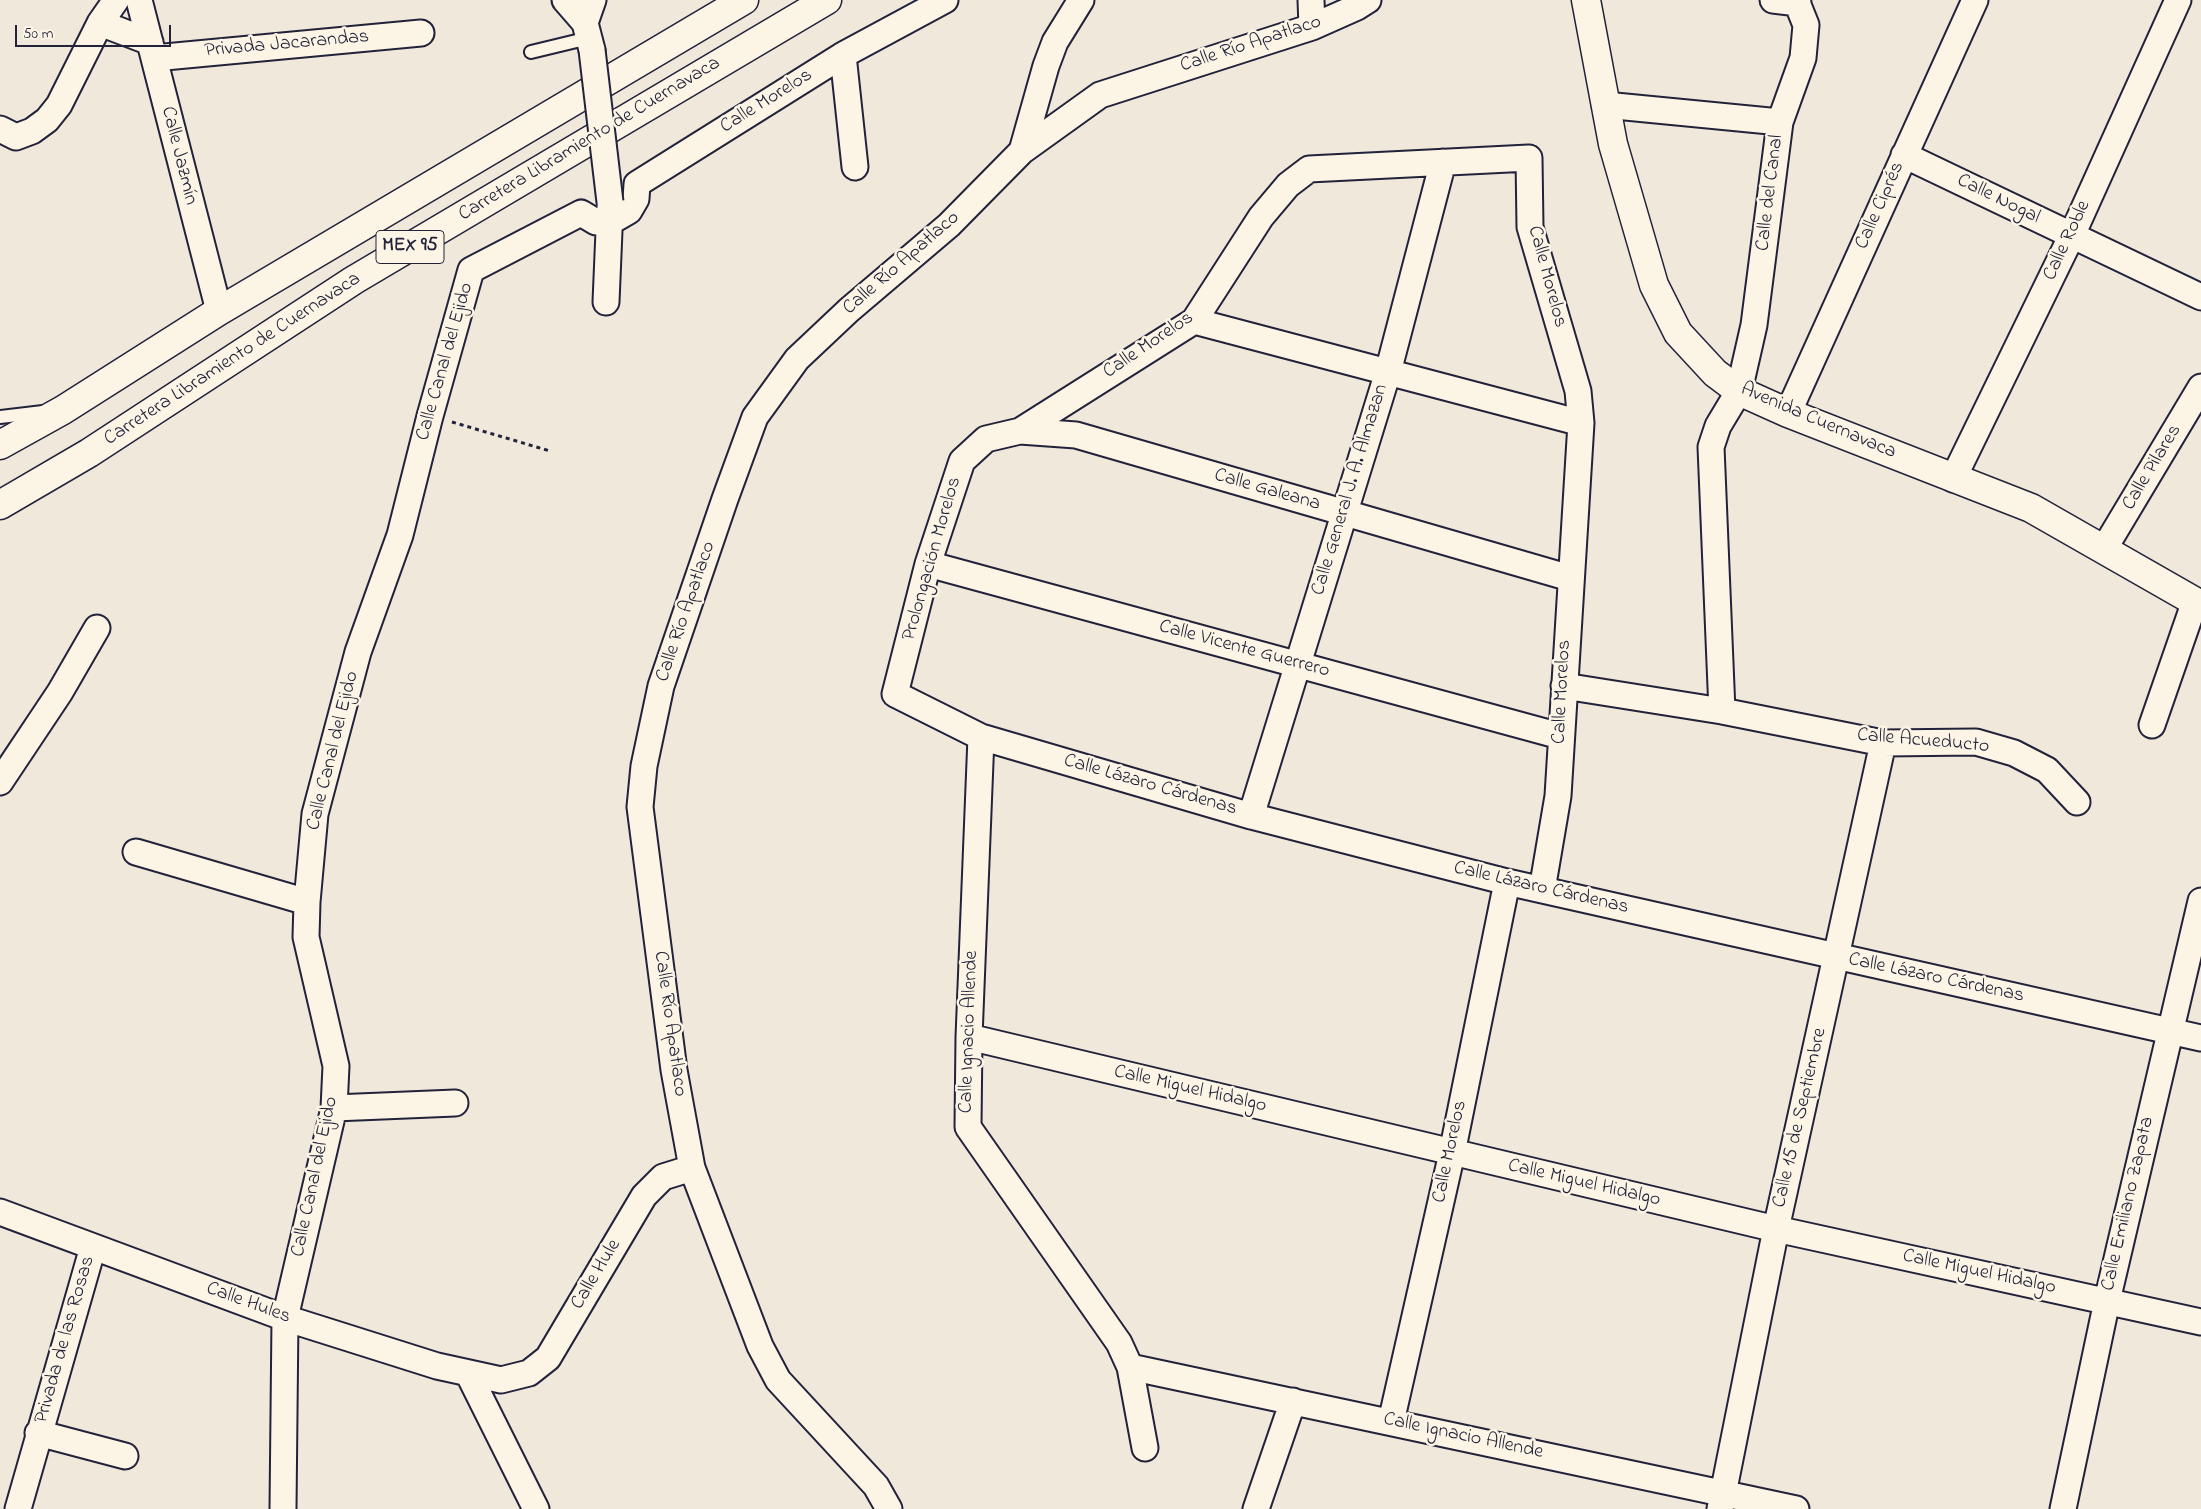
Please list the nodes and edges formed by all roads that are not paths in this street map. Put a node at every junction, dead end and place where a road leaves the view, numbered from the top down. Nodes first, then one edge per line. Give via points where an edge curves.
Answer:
1 (116, 0) edge
2 (139, 0) edge
3 (565, 0) edge
4 (744, 0) edge
5 (827, 0) edge
6 (946, 0) edge
7 (1081, 0) edge
8 (1312, 0) edge
9 (1368, 0) edge
10 (1586, 0) edge
11 (1772, 0) edge
12 (1976, 0) edge
13 (2178, 0) edge
14 (1797, 2) edge
15 (100, 23) junction
16 (1312, 27) junction
17 (590, 28) edge
18 (421, 33) dead end
19 (152, 50) junction
20 (531, 52) dead end
21 (843, 55) junction
22 (1605, 105) junction
23 (1780, 122) junction
24 (0, 130) edge
25 (1022, 152) junction
26 (1904, 155) junction
27 (1443, 162) junction
28 (855, 167) dead end
29 (610, 212) junction
30 (2072, 235) junction
31 (2201, 297) edge
32 (606, 302) dead end
33 (219, 312) junction
34 (1194, 321) junction
35 (1388, 372) junction
36 (2201, 387) edge
37 (1739, 391) junction
38 (63, 410) junction
39 (1788, 413) junction
40 (0, 417) edge
41 (1582, 423) junction
42 (1020, 431) junction
43 (0, 445) edge
44 (1953, 479) junction
45 (0, 505) edge
46 (1345, 513) junction
47 (2104, 549) junction
48 (928, 564) junction
49 (1570, 578) junction
50 (2198, 603) edge
51 (97, 628) dead end
52 (1298, 665) junction
53 (1564, 686) junction
54 (895, 694) joint
55 (1722, 710) junction
56 (2152, 724) dead end
57 (981, 736) junction
58 (1560, 736) junction
59 (1884, 743) junction
60 (0, 782) edge
61 (2077, 802) dead end
62 (1251, 816) junction
63 (136, 852) dead end
64 (1507, 882) junction
65 (1542, 890) junction
66 (2201, 901) edge
67 (307, 902) junction
68 (1837, 957) junction
69 (2170, 1031) junction
70 (969, 1037) junction
71 (2201, 1038) edge
72 (455, 1103) dead end
73 (334, 1108) junction
74 (1452, 1153) junction
75 (692, 1168) junction
76 (0, 1212) edge
77 (1776, 1229) junction
78 (93, 1247) junction
79 (2107, 1301) junction
80 (285, 1318) junction
81 (2201, 1322) edge
82 (1130, 1367) junction
83 (468, 1373) junction
84 (501, 1380) joint
85 (1293, 1401) junction
86 (1391, 1422) junction
87 (38, 1433) junction
88 (1145, 1448) dead end
89 (125, 1456) dead end
90 (1722, 1501) edge
91 (18, 1509) edge
92 (283, 1509) edge
93 (536, 1509) edge
94 (889, 1509) edge
95 (1256, 1509) edge
96 (1796, 1509) edge
97 (2063, 1509) edge

1 - 15 street
2 - 19 street, Calle Jazmín
3 - 17 street
4 - 33 main road, Carretera Libramiento de Cuernavaca / MEX 95
5 - 45 main road, Carretera Libramiento de Cuernavaca / MEX 95 via 354,280 89,453
6 - 21 street, Calle Morelos
7 - 25 street via 1055,42
8 - 16 street
9 - 16 street, Calle Río Apatlaco
10 - 22 main road, Avenida Cuernavaca
11 - 14 street
12 - 26 street, Calle Ciprés
13 - 30 street, Calle Roble
14 - 23 street, Calle del Canal via 1806,25 1803,58
15 - 19 street
15 - 24 street via 60,105 47,120 16,137
16 - 25 street, Calle Río Apatlaco via 1100,95
17 - 20 lane
17 - 29 street, bridge
18 - 19 street, Privada Jacarandas
19 - 33 street, Calle Jazmín
21 - 28 street
21 - 29 street, Calle Morelos via 636,184 636,199 629,210
22 - 23 street
22 - 37 main road, Avenida Cuernavaca via 1613,144 1654,285 1678,333 1715,372
23 - 37 street, Calle del Canal via 1754,325
25 - 75 street, Calle Río Apatlaco via 949,225 797,359 756,418 661,686 644,766 640,806 674,1070
26 - 30 street, Calle Nogal
26 - 39 street, Calle Ciprés
27 - 34 street, Calle Morelos via 1309,169 1288,185 1261,217
27 - 35 street, Calle General J. A. Almazan
27 - 41 street, Calle Morelos via 1529,158 1530,227 1578,391
29 - 32 street
29 - 67 street, Calle Canal del Ejido via 596,222 581,213 472,270 400,535 358,652 315,814
30 - 31 street, Calle Nogal
30 - 44 street, Calle Roble
33 - 38 main road, Carretera Libramiento de Cuernavaca / MEX 95
34 - 35 street
34 - 42 street, Calle Morelos
35 - 41 street
35 - 46 street, Calle General J. A. Almazan
36 - 47 street, Calle Pilares
37 - 39 main road, Avenida Cuernavaca
37 - 55 street via 1718,426 1712,447
38 - 40 lane
38 - 43 main road, Carretera Libramiento de Cuernavaca / MEX 95
39 - 44 main road, Avenida Cuernavaca
41 - 49 street, Calle Morelos
42 - 46 street, Calle Galeana via 1076,435
42 - 48 street, Prolongación Morelos via 986,439 962,461
44 - 47 main road, Avenida Cuernavaca via 2031,508
46 - 49 street, Calle Galeana
46 - 52 street, Calle General J. A. Almazan
47 - 50 main road, Avenida Cuernavaca
48 - 52 street, Calle Vicente Guerrero
48 - 54 street, Prolongación Morelos
49 - 53 street, Calle Morelos
50 - 56 street
51 - 60 street via 60,692
52 - 58 street, Calle Vicente Guerrero
52 - 62 street, Calle General J. A. Almazan
53 - 55 street, Calle Acueducto
53 - 58 street, Calle Morelos
54 - 57 street, Calle Lázaro Cárdenas
55 - 59 street, Calle Acueducto
57 - 62 street, Calle Lázaro Cárdenas
57 - 70 street, Calle Ignacio Allende
58 - 65 street, Calle Morelos via 1558,796
59 - 61 street, Calle Acueducto via 1976,742 2014,753 2047,770
59 - 68 street, Calle 15 de Septiembre
62 - 64 street, Calle Lázaro Cárdenas
63 - 67 street
64 - 65 street, Calle Lázaro Cárdenas
64 - 74 street, Calle Morelos
65 - 68 street, Calle Lázaro Cárdenas
66 - 69 street, Calle Emiliano Zapata
67 - 73 street, Calle Canal del Ejido via 306,937 336,1066
68 - 69 street, Calle Lázaro Cárdenas
68 - 77 street, Calle 15 de Septiembre
69 - 71 street, Calle Lázaro Cárdenas
69 - 79 street, Calle Emiliano Zapata
70 - 74 street, Calle Miguel Hidalgo
70 - 82 street, Calle Ignacio Allende via 968,1127 1119,1343
72 - 73 street
73 - 80 street, Calle Canal del Ejido
74 - 77 street, Calle Miguel Hidalgo
74 - 86 street, Calle Morelos
75 - 84 street, Calle Hule via 664,1177 644,1196 548,1358 529,1372
75 - 94 street, Calle Río Apatlaco via 760,1346 778,1380 876,1486
76 - 78 street, Calle Hules
77 - 79 street, Calle Miguel Hidalgo
77 - 90 street, Calle 15 de Septiembre
78 - 80 street, Calle Hules
78 - 87 street, Privada de las Rosas
79 - 81 street, Calle Miguel Hidalgo
79 - 97 street, Calle Emiliano Zapata
80 - 83 street, Calle Hules
80 - 92 street, Calle Canal del Ejido
82 - 85 street, Calle Ignacio Allende
82 - 88 street, Calle Ignacio Allende
83 - 84 street, Calle Hules
83 - 93 street
85 - 86 street, Calle Ignacio Allende
85 - 95 street
86 - 90 street, Calle Ignacio Allende
87 - 89 street, Privada de las Rosas
87 - 91 street, Privada de las Rosas
90 - 96 street, Calle Ignacio Allende

